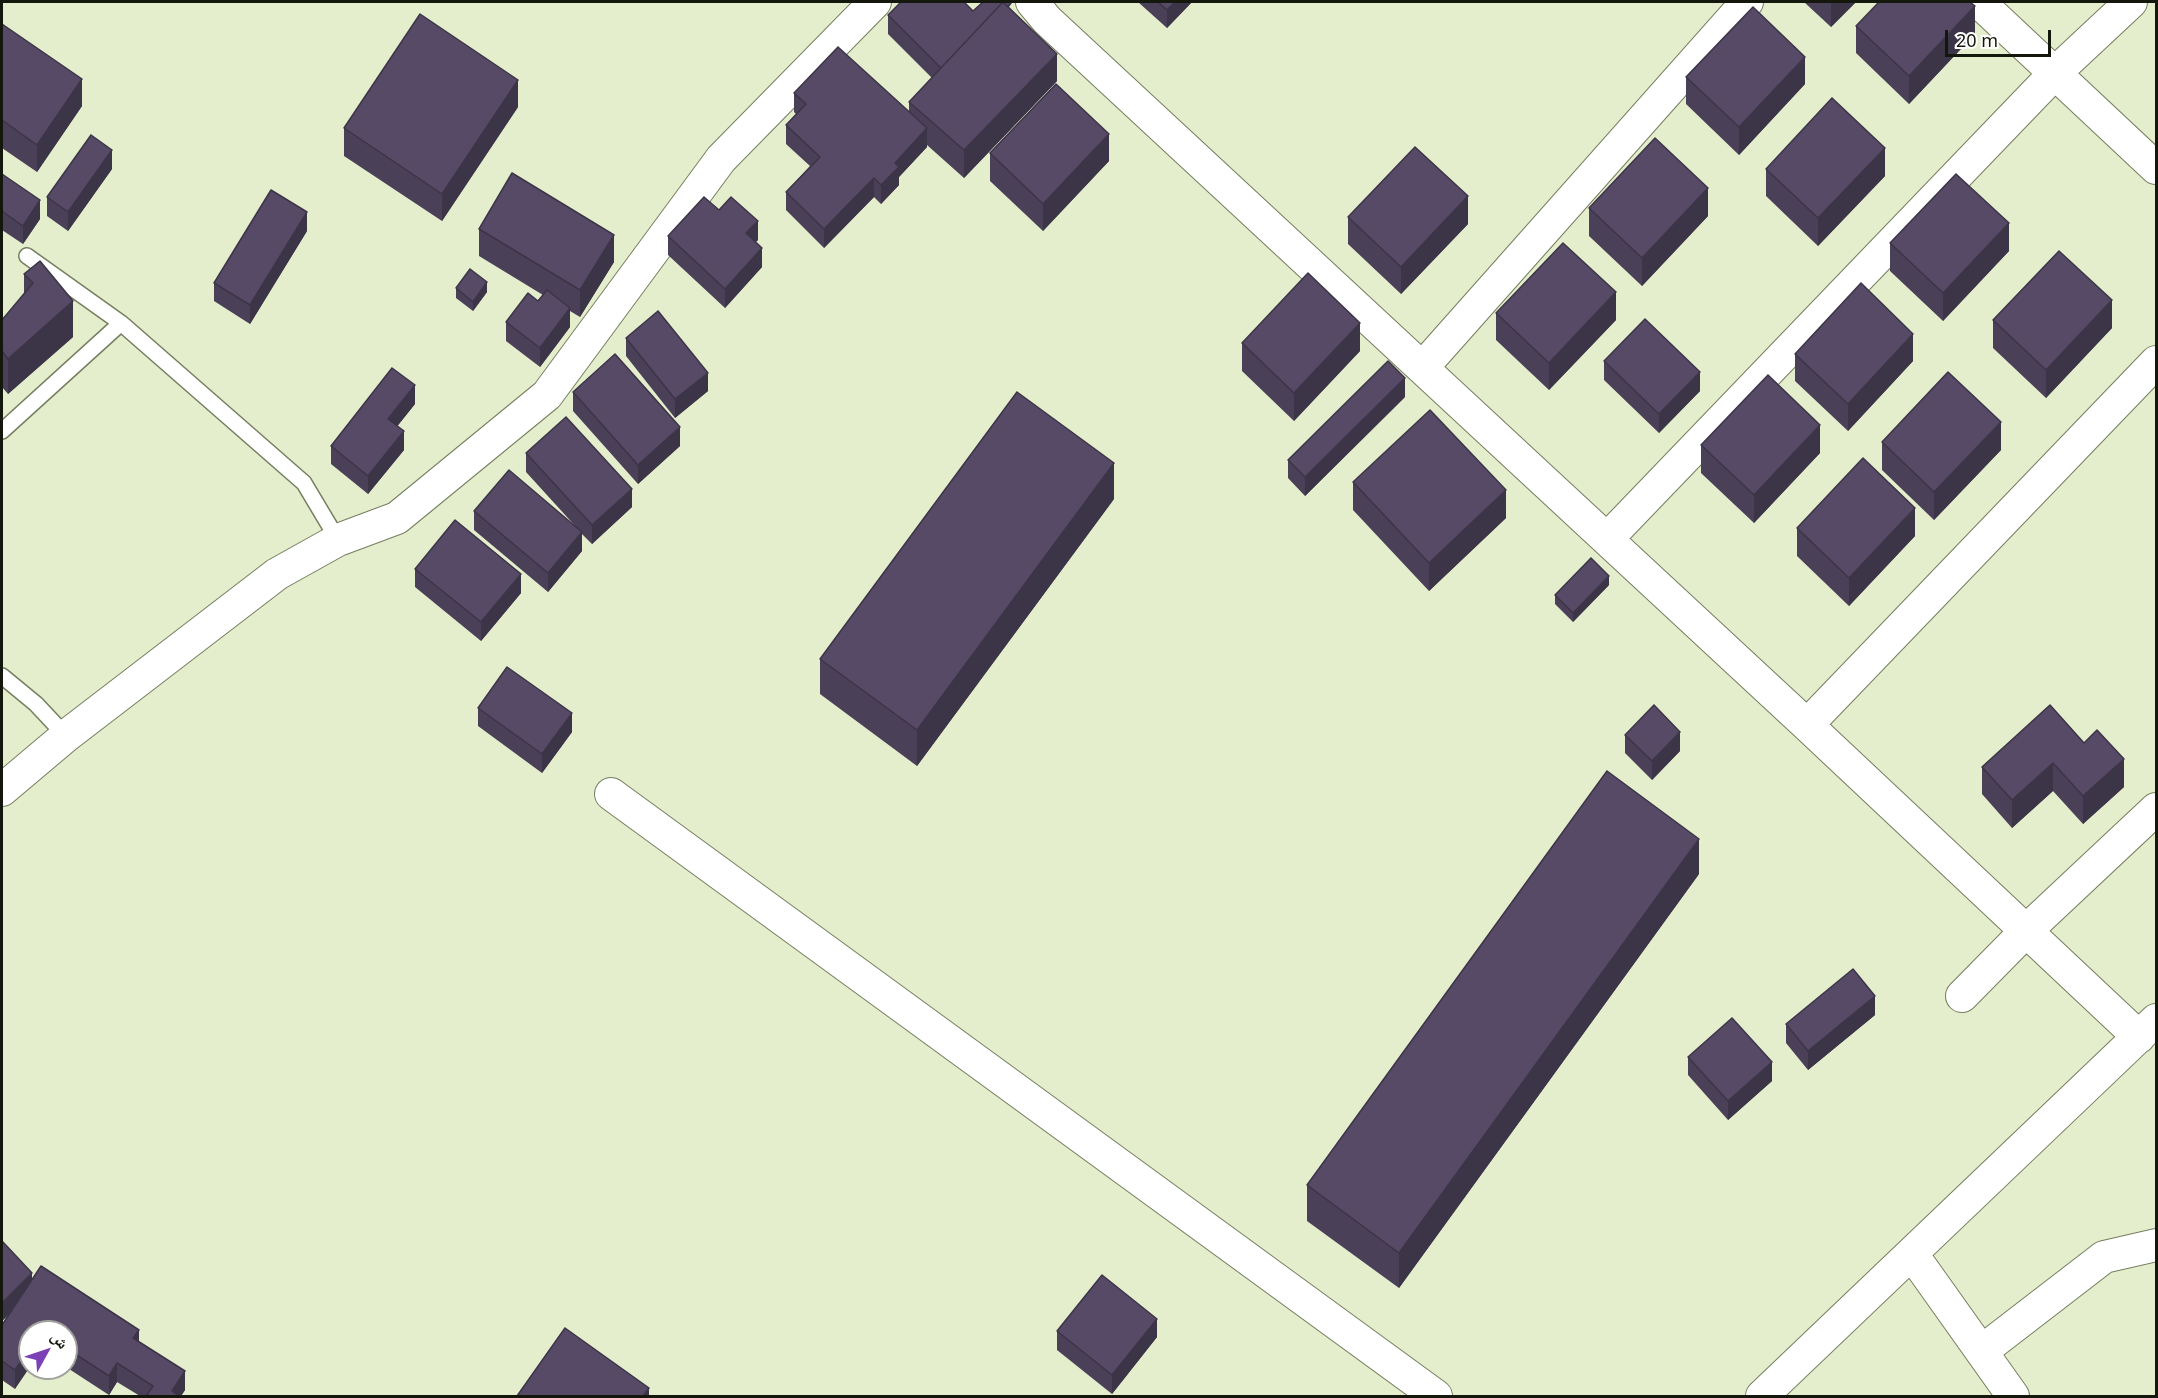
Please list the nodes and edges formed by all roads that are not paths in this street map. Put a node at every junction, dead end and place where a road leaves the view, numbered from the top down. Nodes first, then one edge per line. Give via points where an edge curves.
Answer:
1 (875, 2) edge
2 (1032, 2) edge
3 (1747, 2) edge
4 (1979, 2) edge
5 (2131, 2) edge
6 (2055, 73) junction
7 (2157, 168) edge
8 (27, 256) dead end
9 (121, 323) junction
10 (2157, 362) edge
11 (1422, 368) junction
12 (2, 431) edge
13 (1607, 539) junction
14 (338, 540) junction
15 (2, 676) edge
16 (1807, 725) junction
17 (66, 736) junction
18 (2, 790) edge
19 (611, 794) dead end
20 (2157, 809) edge
21 (2027, 930) junction
22 (1962, 996) dead end
23 (2148, 1028) edge
24 (2157, 1245) edge
25 (1912, 1254) junction
26 (1982, 1351) junction
27 (1436, 1396) edge
28 (1762, 1396) edge
29 (2013, 1396) edge

1 - 14 street via 721,159 547,395 398,518
2 - 11 street
3 - 11 street
4 - 6 street
5 - 6 street
6 - 7 street
6 - 13 street
8 - 9 lane
9 - 12 lane
9 - 14 lane via 304,483
10 - 16 street
11 - 13 street
13 - 16 street
14 - 17 street via 277,574
15 - 17 lane
16 - 21 street
17 - 18 street
19 - 27 street
20 - 21 street
21 - 22 street
21 - 23 street
23 - 25 street
24 - 26 street via 2104,1257
25 - 26 street
25 - 28 street
26 - 29 street

